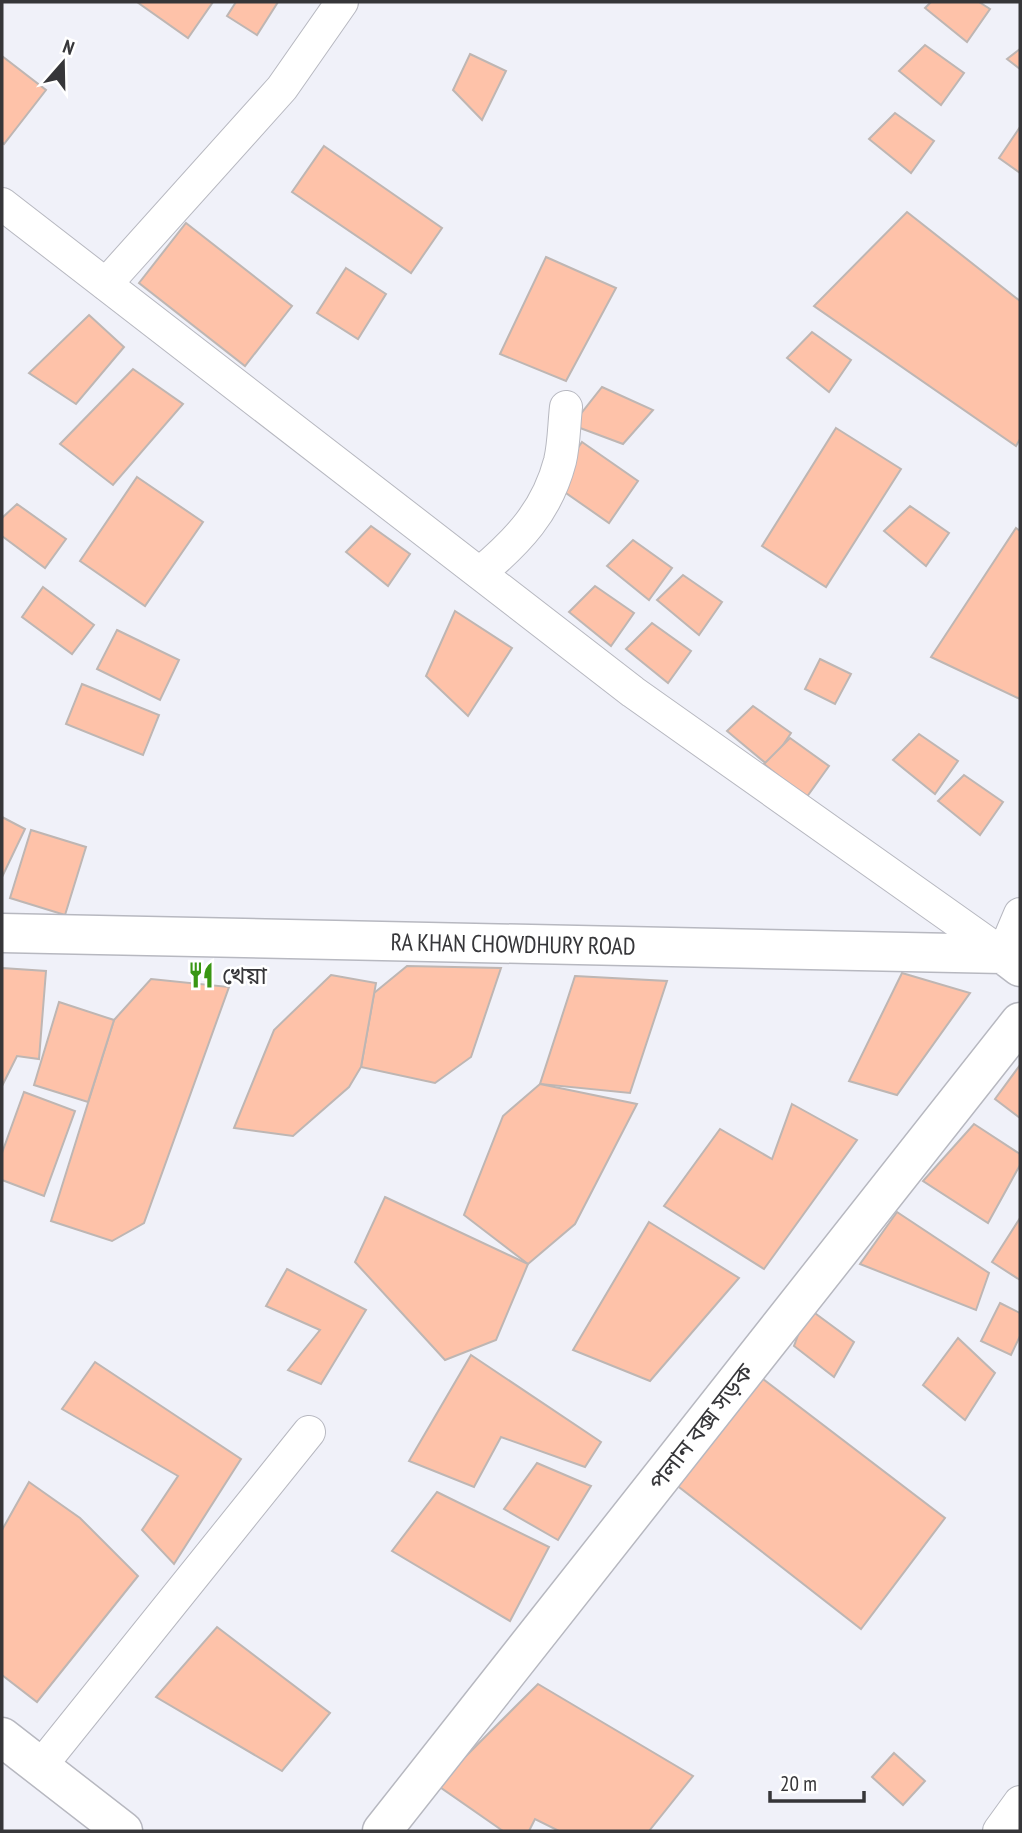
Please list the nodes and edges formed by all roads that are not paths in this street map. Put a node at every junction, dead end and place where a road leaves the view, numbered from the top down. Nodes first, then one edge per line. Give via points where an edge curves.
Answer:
1 (342, 2) edge
2 (2, 204) edge
3 (106, 284) junction
4 (566, 407) dead end
5 (480, 573) junction
6 (1020, 914) edge
7 (2, 933) edge
8 (1012, 960) edge
9 (1020, 1022) edge
10 (309, 1432) dead end
11 (2, 1737) edge
12 (40, 1767) junction
13 (1020, 1802) edge
14 (123, 1831) edge
15 (382, 1831) edge
16 (999, 1831) edge

1 - 3 street via 282,88
2 - 3 street
3 - 5 street
4 - 5 street via 560,460 547,499 515,543
5 - 8 street via 634,692
6 - 8 street
7 - 8 street, RA KHAN CHOWDHURY ROAD
9 - 15 street, পলান বক্স সড়ক
10 - 12 street
11 - 12 street
12 - 14 street
13 - 16 street

